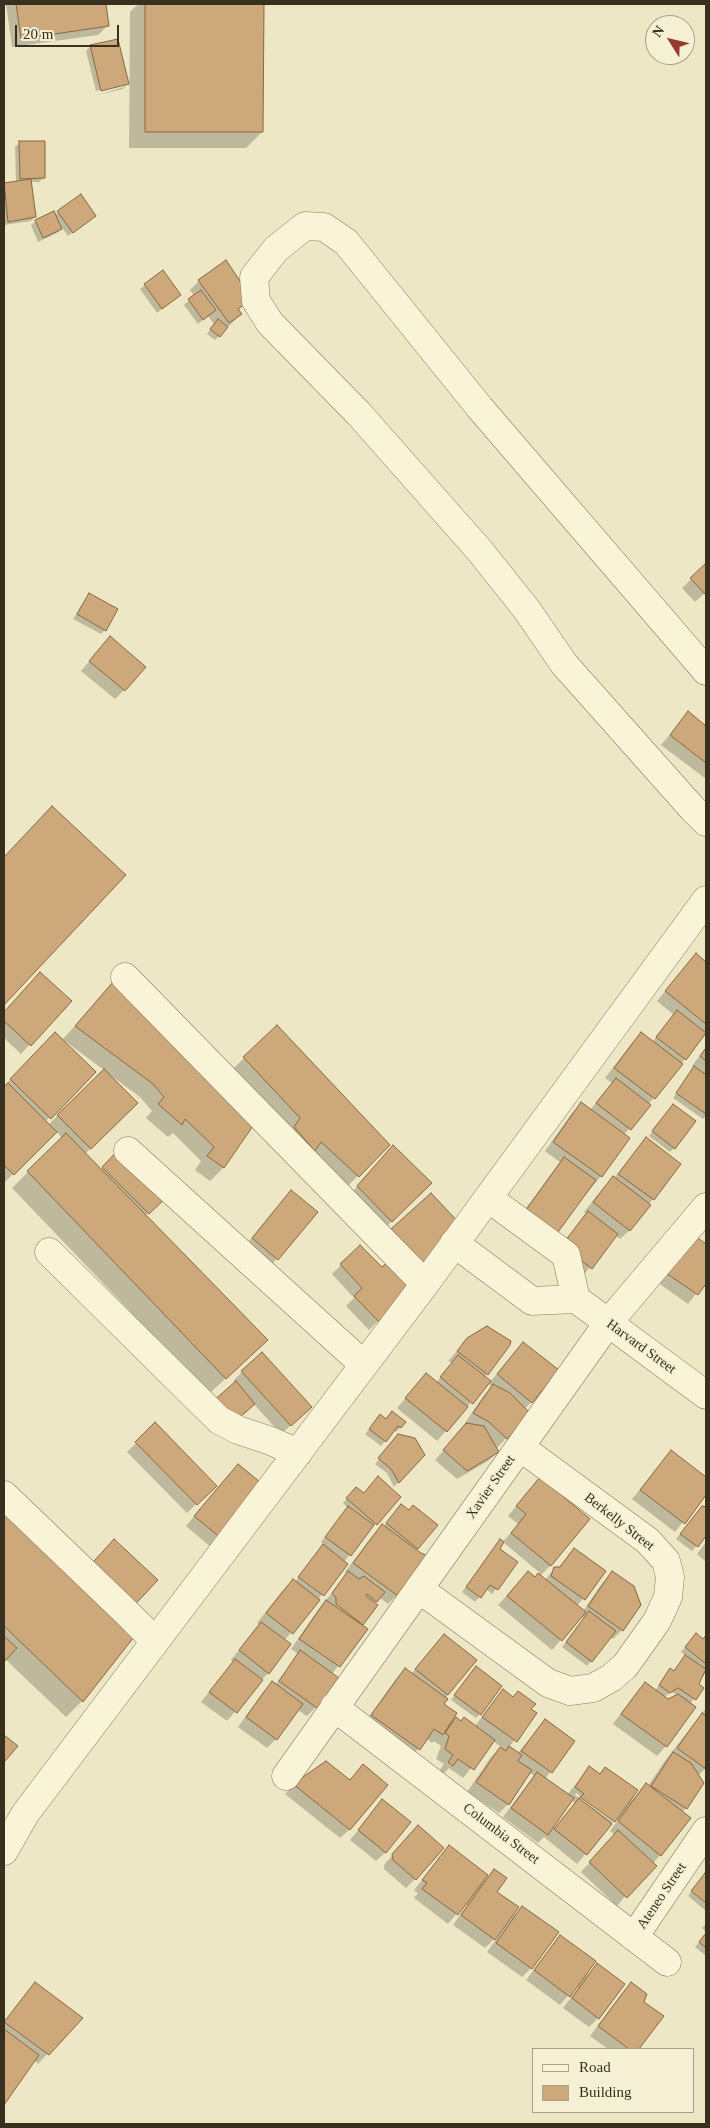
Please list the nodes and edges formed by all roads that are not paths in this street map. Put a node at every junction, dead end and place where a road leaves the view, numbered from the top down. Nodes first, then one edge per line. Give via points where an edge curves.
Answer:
1 (706, 671) edge
2 (706, 822) edge
3 (706, 900) edge
4 (125, 977) dead end
5 (128, 1151) dead end
6 (488, 1198) junction
7 (706, 1207) edge
8 (454, 1243) junction
9 (49, 1252) dead end
10 (425, 1284) junction
11 (576, 1299) junction
12 (608, 1323) junction
13 (363, 1364) junction
14 (706, 1395) edge
15 (520, 1446) junction
16 (298, 1453) junction
17 (4, 1495) edge
18 (419, 1589) junction
19 (154, 1641) junction
20 (334, 1707) junction
21 (286, 1776) dead end
22 (706, 1831) edge
23 (4, 1851) edge
24 (634, 1936) junction
25 (667, 1962) dead end

1 - 2 street via 480,408 346,242 324,227 305,226 276,249 254,277 256,301 270,323 359,414 480,551 527,610 564,664
3 - 6 street
4 - 10 street
5 - 13 street
6 - 8 street
6 - 11 street via 566,1255
7 - 12 street, Xavier Street
8 - 10 street
8 - 11 street via 532,1300
9 - 16 street via 219,1420
10 - 13 street
11 - 12 street, Harvard Street
12 - 14 street, Harvard Street
12 - 15 street, Xavier Street
13 - 16 street
15 - 18 street, Xavier Street
15 - 18 street, Berkelly Street via 648,1541 666,1561 670,1577 668,1597 641,1644 625,1666 611,1678 593,1688 570,1690 548,1683
16 - 19 street
17 - 19 street
18 - 20 street, Xavier Street
19 - 23 street via 25,1814
20 - 21 street, Xavier Street
20 - 24 street, Columbia Street
22 - 24 street, Ateneo Street
24 - 25 street, Columbia Street

